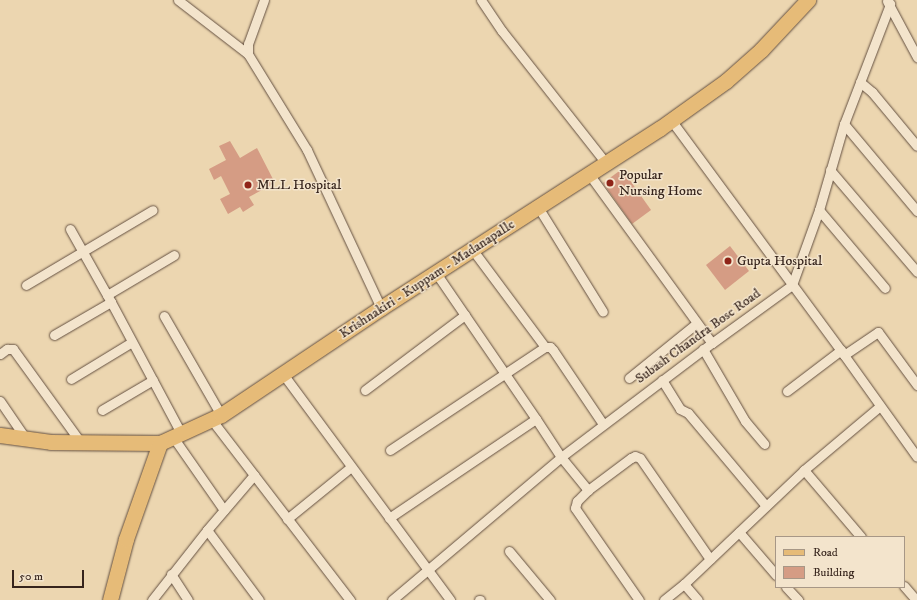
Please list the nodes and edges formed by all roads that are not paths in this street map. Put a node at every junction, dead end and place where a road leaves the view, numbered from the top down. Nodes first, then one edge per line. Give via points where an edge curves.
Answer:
1 (178, 0) edge
2 (264, 0) edge
3 (480, 0) edge
4 (808, 0) edge
5 (888, 2) edge
6 (248, 54) junction
7 (917, 57) edge
8 (860, 82) junction
9 (671, 120) junction
10 (844, 124) junction
11 (917, 146) edge
12 (606, 163) junction
13 (830, 170) junction
14 (589, 174) junction
15 (538, 207) junction
16 (153, 210) dead end
17 (819, 210) junction
18 (917, 211) edge
19 (70, 229) dead end
20 (472, 249) junction
21 (82, 251) junction
22 (174, 255) dead end
23 (917, 272) edge
24 (436, 273) junction
25 (26, 285) dead end
26 (792, 285) junction
27 (885, 288) dead end
28 (109, 299) junction
29 (381, 308) junction
30 (603, 312) dead end
31 (465, 315) junction
32 (164, 316) dead end
33 (697, 323) junction
34 (54, 335) dead end
35 (132, 342) junction
36 (712, 343) junction
37 (545, 347) junction
38 (703, 349) junction
39 (843, 352) junction
40 (0, 354) edge
41 (504, 373) junction
42 (283, 374) junction
43 (629, 378) dead end
44 (71, 379) dead end
45 (153, 380) junction
46 (662, 380) junction
47 (917, 385) edge
48 (365, 390) dead end
49 (787, 392) dead end
50 (0, 401) edge
51 (880, 406) junction
52 (102, 410) dead end
53 (216, 417) junction
54 (536, 419) junction
55 (603, 424) junction
56 (0, 435) edge
57 (171, 438) junction
58 (26, 439) junction
59 (81, 443) junction
60 (764, 444) dead end
61 (390, 450) dead end
62 (561, 456) junction
63 (917, 457) edge
64 (351, 467) junction
65 (804, 470) junction
66 (254, 475) junction
67 (588, 490) junction
68 (766, 506) junction
69 (224, 510) junction
70 (389, 518) junction
71 (287, 519) junction
72 (207, 530) junction
73 (739, 532) junction
74 (860, 536) edge
75 (510, 550) dead end
76 (710, 559) junction
77 (428, 571) junction
78 (171, 574) junction
79 (775, 574) edge
80 (684, 584) junction
81 (905, 587) edge
82 (787, 588) edge
83 (110, 600) edge
84 (152, 600) edge
85 (188, 600) edge
86 (259, 600) edge
87 (350, 600) edge
88 (392, 600) edge
89 (450, 600) edge
90 (550, 600) edge
91 (639, 600) edge
92 (664, 600) edge
93 (698, 600) edge
94 (798, 600) edge
95 (916, 600) edge

1 - 6 street
2 - 6 street via 248,44
3 - 12 street
4 - 9 main road, Krishnakiri - Kuppam - Madanapalle via 761,50 726,81
5 - 7 street
5 - 8 street
6 - 29 street via 307,150
8 - 10 street
8 - 11 street via 872,92
9 - 12 main road, Krishnakiri - Kuppam - Madanapalle
9 - 26 street
10 - 13 street
10 - 18 street
12 - 14 main road, Krishnakiri - Kuppam - Madanapalle
13 - 17 street
13 - 23 street
14 - 15 main road, Krishnakiri - Kuppam - Madanapalle
14 - 33 street
15 - 20 main road, Krishnakiri - Kuppam - Madanapalle
15 - 30 street
16 - 21 street
17 - 26 street
17 - 27 street
19 - 21 street
20 - 24 main road, Krishnakiri - Kuppam - Madanapalle
20 - 37 street
21 - 25 street
21 - 28 street
22 - 28 street
24 - 29 main road, Krishnakiri - Kuppam - Madanapalle
24 - 31 street
26 - 36 street, Subash Chandra Bose Road
26 - 39 street
28 - 34 street
28 - 35 street
29 - 42 main road, Krishnakiri - Kuppam - Madanapalle
31 - 41 street
31 - 48 street
32 - 53 street
33 - 36 street
33 - 43 street
35 - 44 street
35 - 45 street
36 - 38 street, Subash Chandra Bose Road
37 - 41 street
37 - 55 street via 553,350
38 - 46 street, Subash Chandra Bose Road
38 - 60 street via 745,421
39 - 47 street via 878,332
39 - 49 street
39 - 51 street
40 - 59 street via 7,349 13,349
41 - 54 street
41 - 61 street
42 - 53 main road, Krishnakiri - Kuppam - Madanapalle
42 - 64 street
45 - 52 street
45 - 57 street
46 - 55 street, Subash Chandra Bose Road
46 - 68 street via 680,409 688,413
50 - 58 street
51 - 63 street
51 - 65 street
53 - 57 main road, Krishnakiri - Kuppam - Madanapalle
53 - 66 street
54 - 62 street
54 - 70 street
55 - 62 street, Subash Chandra Bose Road
56 - 58 main road, Krishnakiri - Kuppam - Madanapalle
57 - 59 main road, Krishnakiri - Kuppam - Madanapalle
57 - 69 street
57 - 83 main road via 126,539
58 - 59 main road, Krishnakiri - Kuppam - Madanapalle
62 - 67 street
62 - 77 street, Subash Chandra Bose Road
64 - 70 street
64 - 71 street
65 - 68 street
65 - 74 street
66 - 69 street
66 - 71 street
67 - 76 street via 631,458 640,458
67 - 91 street via 576,501 575,508
68 - 73 street
69 - 72 street
70 - 77 street
71 - 87 street
72 - 78 street
72 - 86 street
73 - 76 street
73 - 79 street
75 - 90 street
76 - 80 street
77 - 88 street, Subash Chandra Bose Road
77 - 89 street
78 - 84 street
78 - 85 street
80 - 92 street
80 - 93 street
81 - 95 street
82 - 94 street

